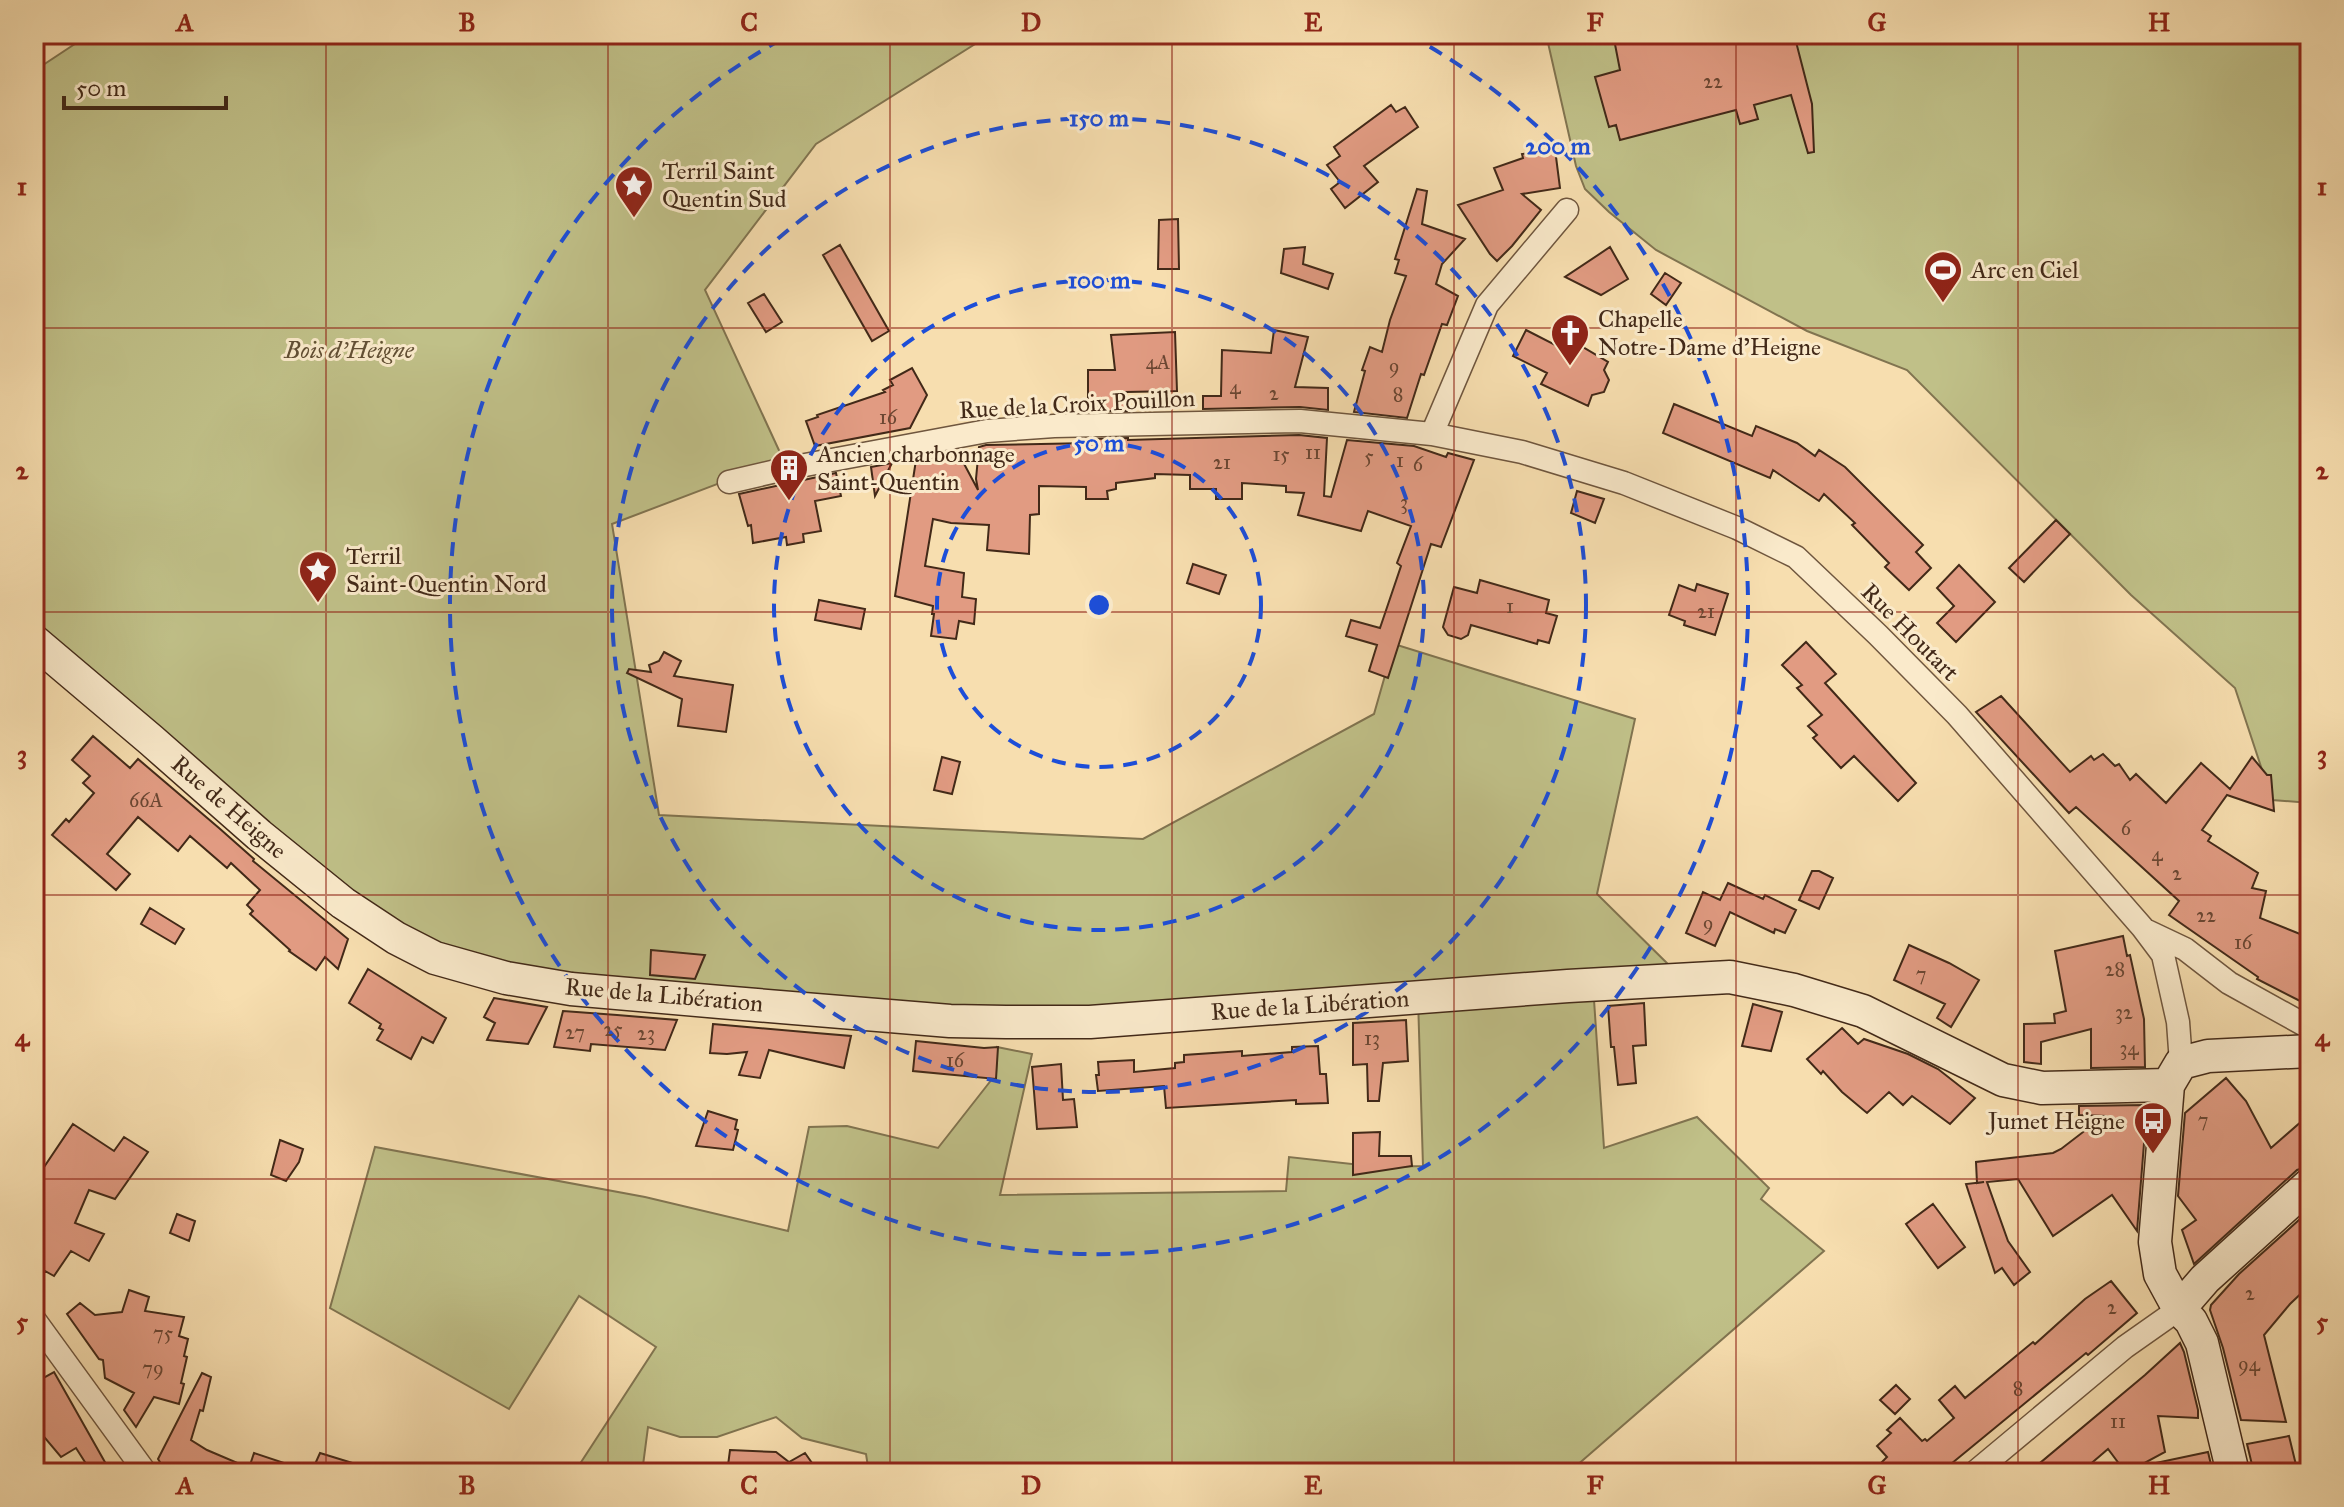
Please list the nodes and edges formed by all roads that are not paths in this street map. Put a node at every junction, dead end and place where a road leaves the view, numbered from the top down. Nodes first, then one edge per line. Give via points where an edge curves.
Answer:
1 (1567, 210) dead end
2 (1432, 434) junction
3 (729, 482) dead end
4 (34, 641) edge
5 (2142, 927) junction
6 (435, 958) joint
7 (2310, 1028) edge
8 (2310, 1051) edge
9 (2174, 1074) junction
10 (2310, 1184) edge
11 (2155, 1242) junction
12 (2205, 1279) junction
13 (2179, 1309) junction
14 (34, 1319) edge
15 (146, 1473) edge
16 (1974, 1473) edge
17 (2233, 1473) edge

1 - 2 street via 1487,305
2 - 3 street, Rue de la Croix Pouillon via 1300,421 1054,426 1000,430
2 - 5 street, Rue Houtart via 1522,452 1624,483 1796,557 1957,715
4 - 6 street, Rue de Heigne via 343,903
5 - 7 street
5 - 9 street, Rue Houtart via 2163,955 2178,1022
6 - 9 street, Rue de la Libération via 571,989 1006,1022 1090,1022 1730,977 1863,1011 2003,1080 2042,1088
8 - 9 street, Rue de la Libération via 2208,1056
9 - 11 street
10 - 12 street
11 - 12 street via 2165,1266
11 - 13 street via 2160,1274
12 - 13 street
13 - 16 street via 2125,1347
13 - 17 street via 2202,1343
14 - 15 street

